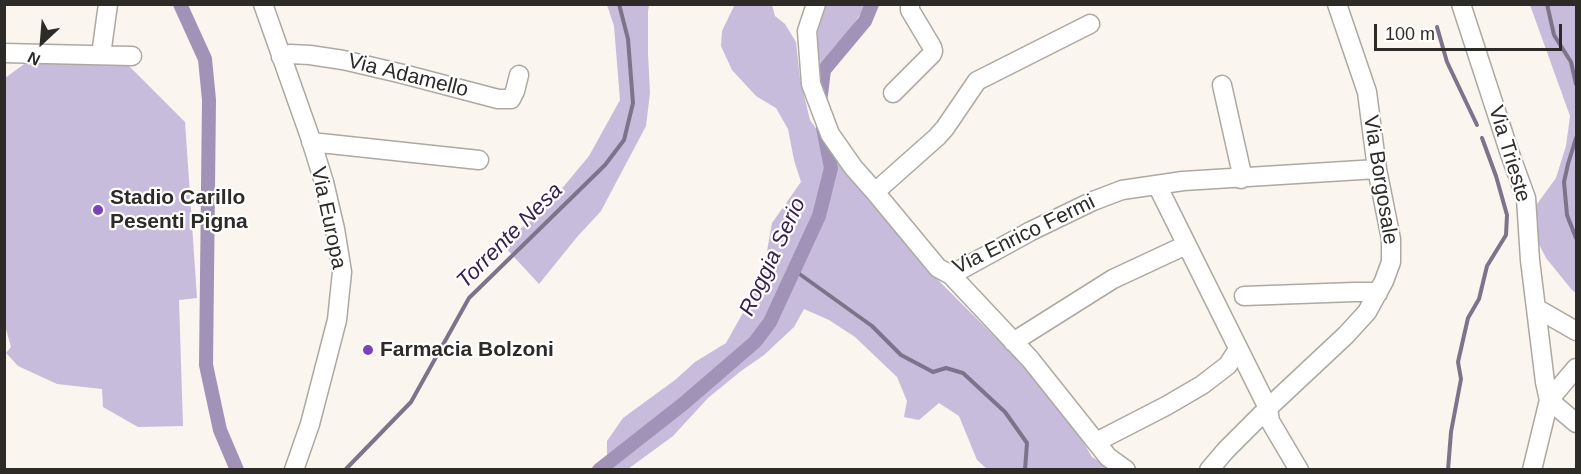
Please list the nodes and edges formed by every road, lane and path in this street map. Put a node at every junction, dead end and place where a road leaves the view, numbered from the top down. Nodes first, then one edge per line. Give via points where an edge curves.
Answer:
1 (108, 4) edge
2 (263, 4) edge
3 (816, 4) edge
4 (910, 4) edge
5 (1337, 4) edge
6 (1461, 4) edge
7 (1090, 24) dead end
8 (4, 52) edge
9 (101, 55) junction
10 (132, 56) dead end
11 (280, 57) junction
12 (519, 75) dead end
13 (1222, 85) dead end
14 (893, 93) dead end
15 (311, 142) junction
16 (479, 160) dead end
17 (1377, 170) junction
18 (1241, 179) junction
19 (1157, 185) junction
20 (875, 192) junction
21 (1186, 245) junction
22 (951, 275) junction
23 (1378, 293) junction
24 (1244, 296) dead end
25 (1536, 308) junction
26 (1576, 331) edge
27 (1013, 342) junction
28 (1238, 349) junction
29 (1576, 369) edge
30 (1549, 400) junction
31 (1268, 408) junction
32 (1576, 423) edge
33 (1096, 442) junction
34 (1209, 469) edge
35 (294, 470) edge
36 (1126, 470) edge
37 (1299, 470) edge
38 (1532, 470) edge

1 - 9 street
2 - 11 street, Via Europa
3 - 20 street, Via Enrico Fermi via 807,31 812,84 830,134
4 - 14 street via 933,51
5 - 17 street, Via Borgosale via 1366,92
6 - 25 street, Via Trieste via 1526,198
7 - 20 street via 977,81 937,137
8 - 9 street
9 - 10 street
11 - 12 street, Via Adamello via 290,54 343,60 498,99 511,99
11 - 15 street, Via Europa
13 - 18 street
15 - 16 street
15 - 35 street, Via Europa via 324,182 342,272 337,321
17 - 18 street, Via Enrico Fermi
17 - 23 street, Via Borgosale via 1391,239 1391,261
18 - 19 street, Via Enrico Fermi
19 - 21 street
19 - 22 street, Via Enrico Fermi via 1122,190 1093,201
20 - 22 street, Via Enrico Fermi via 938,268
21 - 27 street via 1113,279
21 - 28 street
22 - 27 street
23 - 24 street
23 - 31 street, Via Borgosale via 1346,335
25 - 26 street
25 - 30 street, Via Trieste
27 - 33 street
28 - 31 street
28 - 33 street via 1228,365 1202,385
29 - 30 street
30 - 32 street
30 - 38 street
31 - 34 street, Via Borgosale
31 - 37 street via 1270,421
33 - 36 street

